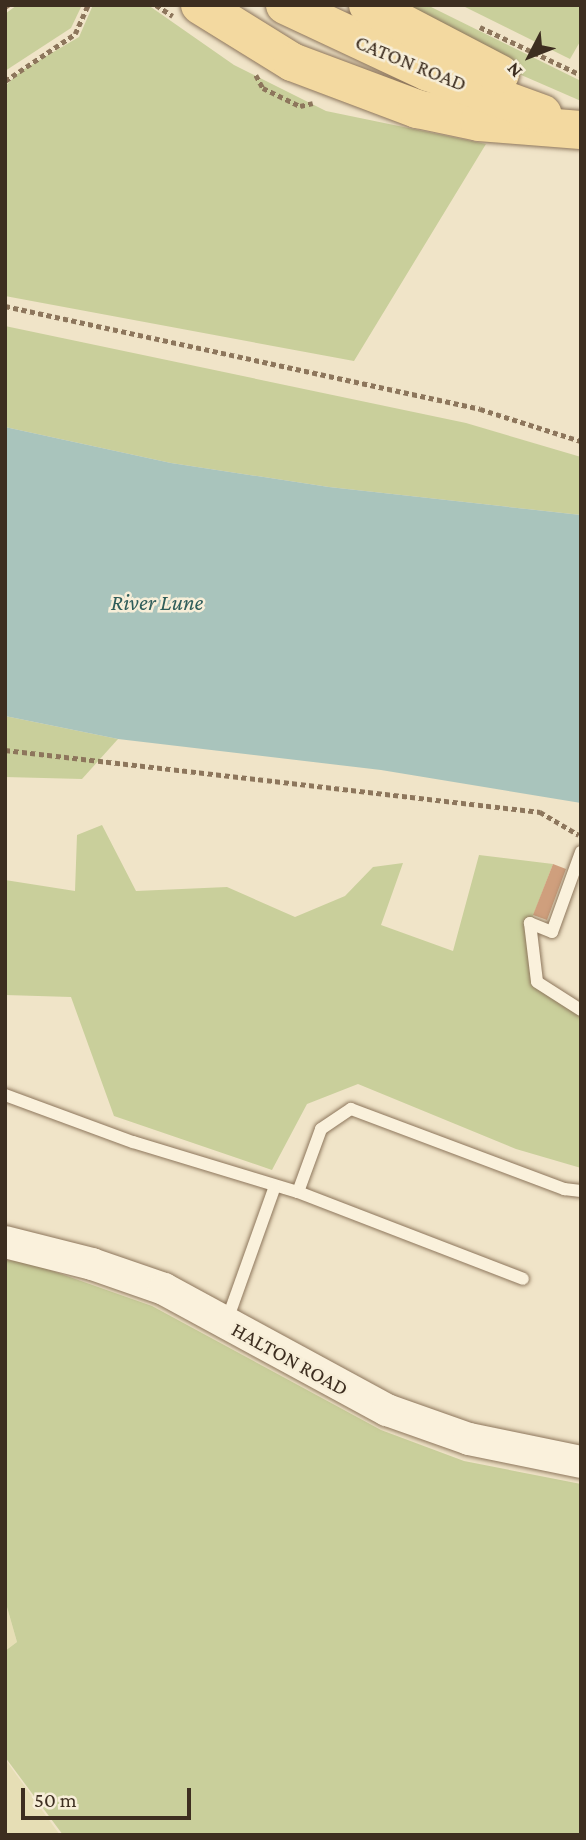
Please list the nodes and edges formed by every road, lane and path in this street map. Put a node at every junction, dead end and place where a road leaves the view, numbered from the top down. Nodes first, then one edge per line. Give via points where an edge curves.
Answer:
1 (88, 5) edge
2 (200, 5) edge
3 (285, 5) edge
4 (320, 5) edge
5 (368, 5) edge
6 (471, 23) dead end
7 (359, 42) junction
8 (581, 75) edge
9 (5, 81) edge
10 (581, 109) edge
11 (581, 129) edge
12 (5, 306) edge
13 (581, 441) edge
14 (5, 750) edge
15 (581, 835) edge
16 (581, 852) edge
17 (581, 1010) edge
18 (5, 1095) edge
19 (275, 1186) junction
20 (581, 1191) edge
21 (298, 1192) junction
22 (5, 1242) edge
23 (523, 1279) dead end
24 (226, 1324) junction
25 (581, 1462) edge

1 - 9 path via 75,34
2 - 11 main road via 292,62 416,108 479,122
3 - 7 main road, CATON ROAD
4 - 7 main road
5 - 10 main road, CATON ROAD via 454,53
6 - 8 path
7 - 11 main road, CATON ROAD
12 - 13 path via 480,409
14 - 15 path via 540,813
16 - 17 lane via 552,932 530,923 537,982
18 - 19 lane via 132,1142
19 - 21 lane
19 - 24 lane
20 - 21 lane via 564,1189 351,1109 321,1129
21 - 23 lane
22 - 24 street, HALTON ROAD via 128,1275 164,1289
24 - 25 street, HALTON ROAD via 387,1410 469,1439

